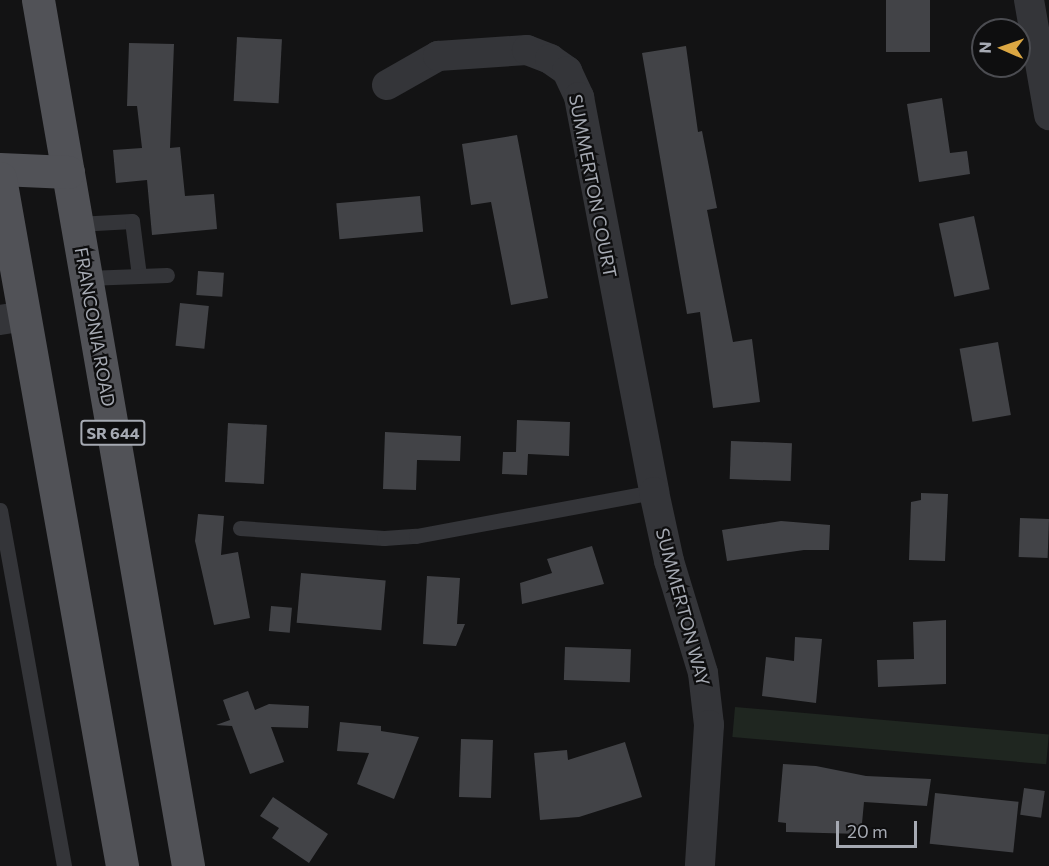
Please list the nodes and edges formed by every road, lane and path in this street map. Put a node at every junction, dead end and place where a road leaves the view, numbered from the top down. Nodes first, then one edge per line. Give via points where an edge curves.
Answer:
1 (38, 0) edge
2 (1029, 0) edge
3 (387, 86) dead end
4 (1049, 115) edge
5 (0, 169) edge
6 (68, 172) junction
7 (0, 178) edge
8 (77, 224) junction
9 (167, 275) dead end
10 (139, 276) junction
11 (86, 278) junction
12 (12, 318) edge
13 (654, 492) junction
14 (0, 510) edge
15 (240, 528) dead end
16 (64, 866) edge
17 (122, 866) edge
18 (188, 866) edge
19 (700, 866) edge

1 - 6 main road, FRANCONIA ROAD / SR 644
2 - 4 street
3 - 13 street, SUMMERTON COURT via 438,56 498,50 527,50 550,58 567,71 579,97
5 - 6 main road
6 - 8 main road, FRANCONIA ROAD / SR 644
7 - 12 main road
8 - 10 lane via 132,221
8 - 11 main road, FRANCONIA ROAD / SR 644
9 - 10 lane
10 - 11 lane
11 - 18 main road, FRANCONIA ROAD / SR 644
12 - 17 main road
13 - 15 lane via 416,536 384,538
13 - 19 street, SUMMERTON WAY via 705,687 709,725
14 - 16 lane

